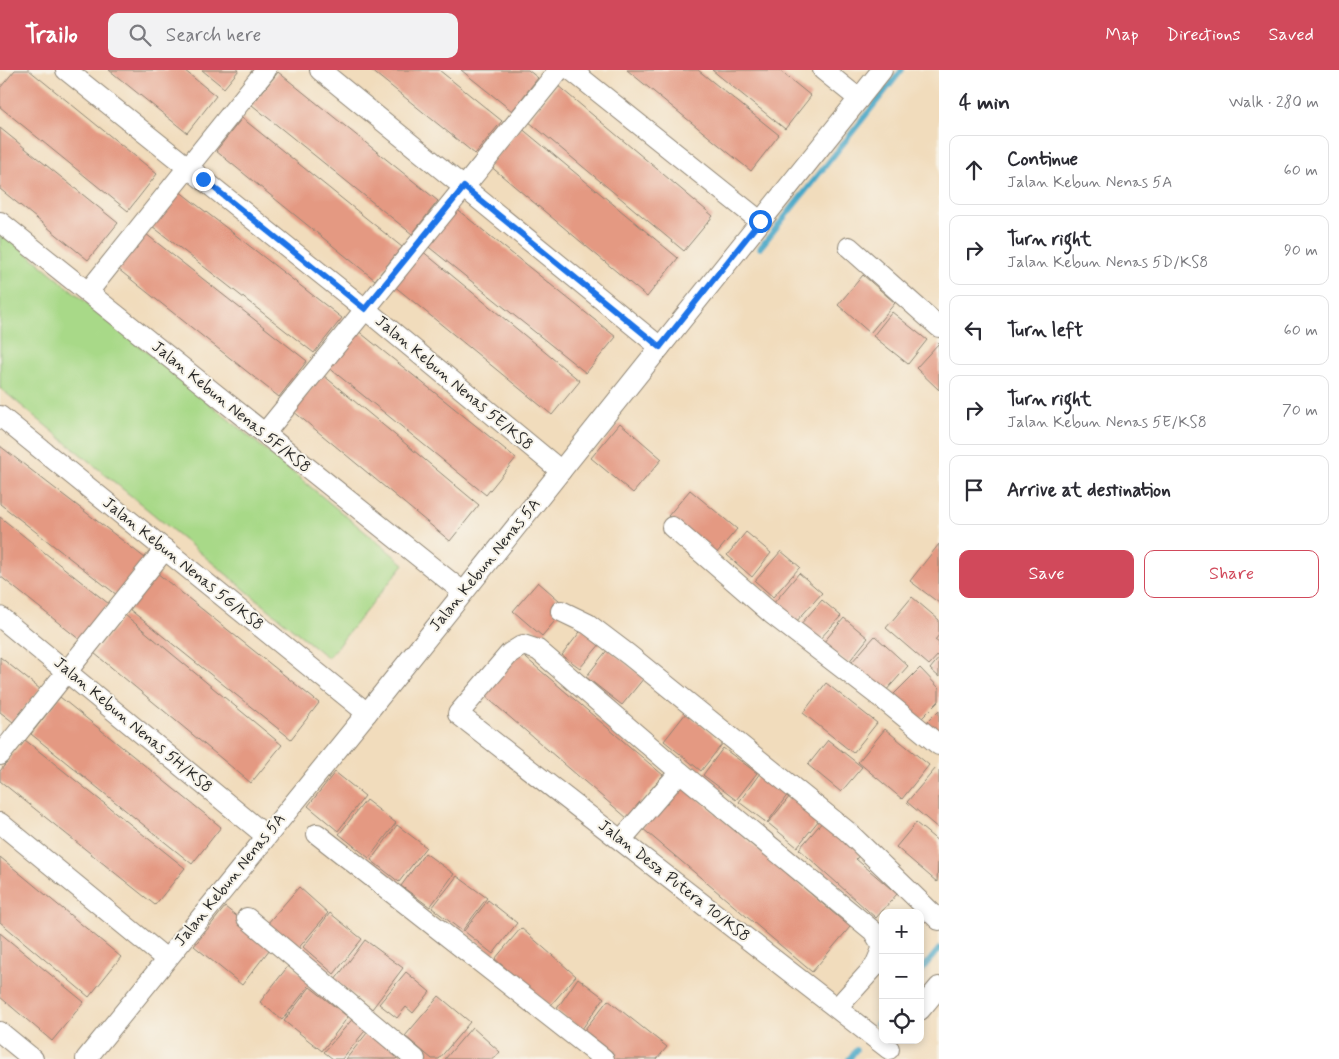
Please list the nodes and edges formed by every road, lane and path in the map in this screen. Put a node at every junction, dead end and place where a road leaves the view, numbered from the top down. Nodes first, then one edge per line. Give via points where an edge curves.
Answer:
1 (66, 70) edge
2 (266, 70) edge
3 (320, 70) edge
4 (559, 70) edge
5 (571, 70) edge
6 (823, 70) edge
7 (882, 70) edge
8 (859, 99) junction
9 (189, 167) junction
10 (464, 187) junction
11 (760, 221) junction
12 (0, 222) edge
13 (849, 247) dead end
14 (88, 292) junction
15 (365, 309) junction
16 (939, 327) edge
17 (660, 347) junction
18 (0, 416) edge
19 (264, 434) junction
20 (561, 471) junction
21 (672, 527) dead end
22 (165, 549) junction
23 (463, 592) junction
24 (561, 611) dead end
25 (0, 617) edge
26 (68, 671) junction
27 (367, 713) junction
28 (939, 746) edge
29 (0, 755) edge
30 (680, 772) junction
31 (0, 823) edge
32 (317, 834) dead end
33 (265, 835) junction
34 (621, 840) junction
35 (247, 918) dead end
36 (938, 919) edge
37 (879, 941) edge
38 (880, 954) edge
39 (166, 959) junction
40 (939, 986) edge
41 (924, 1005) edge
42 (837, 1008) junction
43 (0, 1032) edge
44 (889, 1049) edge
45 (33, 1059) edge
46 (86, 1059) edge
47 (415, 1059) edge
48 (604, 1059) edge

1 - 9 street, Jalan Kebun Nenas 5E/KS8
2 - 9 street
3 - 10 street
4 - 10 street
5 - 11 street
6 - 8 street
7 - 8 street, Jalan Kebun Nenas 5A
8 - 11 street, Jalan Kebun Nenas 5A
9 - 14 street
9 - 15 street, Jalan Kebun Nenas 5E/KS8
10 - 15 street
10 - 17 street
11 - 17 street, Jalan Kebun Nenas 5A
12 - 14 street, Jalan Kebun Nenas 5F/KS8
13 - 16 street
14 - 19 street, Jalan Kebun Nenas 5F/KS8
15 - 19 street
15 - 20 street, Jalan Kebun Nenas 5E/KS8
17 - 20 street, Jalan Kebun Nenas 5A
18 - 22 street, Jalan Kebun Nenas 5G/KS8
19 - 23 street, Jalan Kebun Nenas 5F/KS8
20 - 23 street, Jalan Kebun Nenas 5A
21 - 28 street via 772,614
22 - 26 street
22 - 27 street, Jalan Kebun Nenas 5G/KS8
23 - 27 street, Jalan Kebun Nenas 5A
24 - 36 street via 588,624 629,655 847,831
25 - 26 street, Jalan Kebun Nenas 5H/KS8
26 - 29 street
26 - 33 street, Jalan Kebun Nenas 5H/KS8
27 - 33 street, Jalan Kebun Nenas 5A
30 - 34 street
30 - 34 street, Jalan Desa Putera 10/KS8 via 538,650 523,646 510,653 458,714
30 - 37 street via 873,931
31 - 39 street
32 - 48 street
33 - 39 street, Jalan Kebun Nenas 5A
34 - 42 street, Jalan Desa Putera 10/KS8
35 - 47 street
38 - 42 street via 875,966
39 - 46 street, Jalan Kebun Nenas 5A
40 - 41 street
42 - 44 street, Jalan Desa Putera 10/KS8
43 - 45 street

